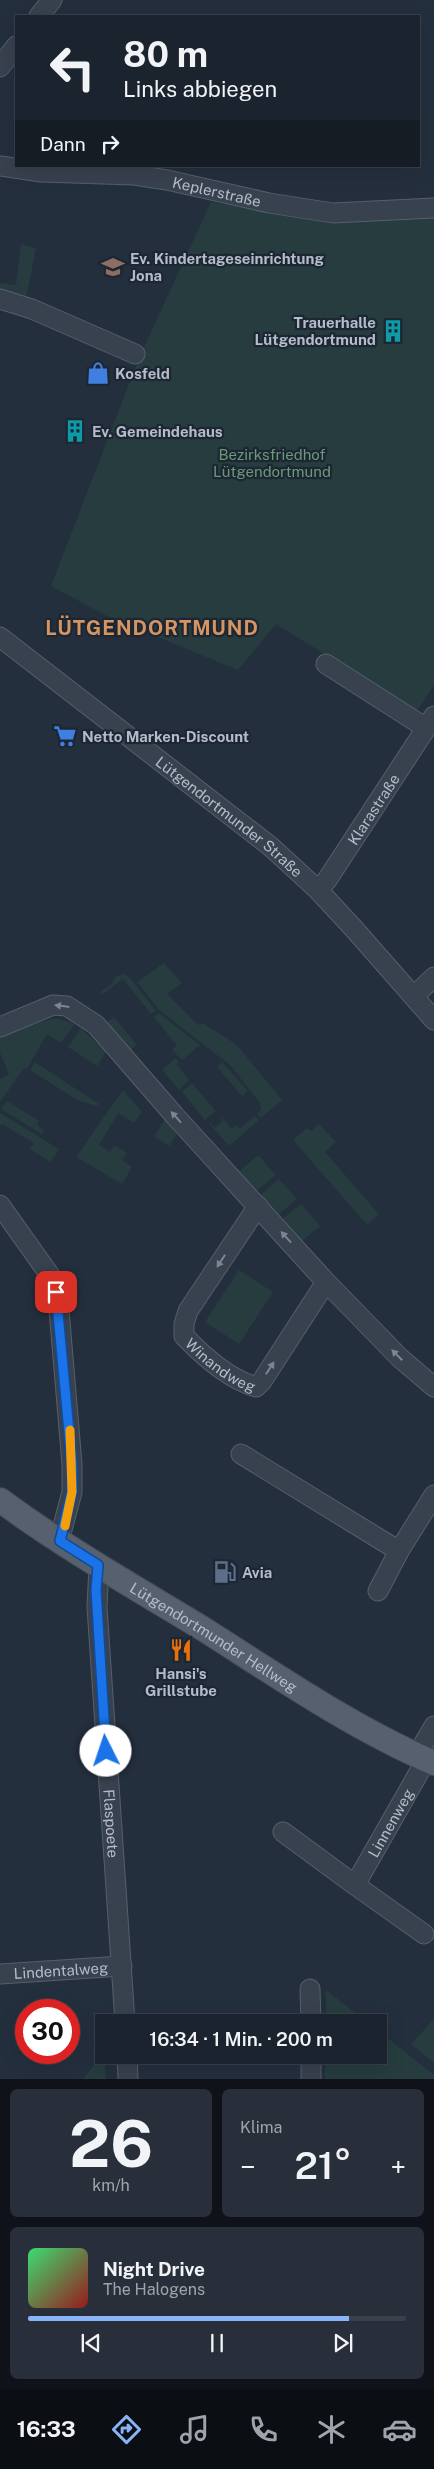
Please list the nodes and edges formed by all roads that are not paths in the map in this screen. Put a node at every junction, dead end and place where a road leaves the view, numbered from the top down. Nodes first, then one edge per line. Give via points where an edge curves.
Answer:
1 (52, 0) edge
2 (40, 15) edge
3 (15, 47) edge
4 (0, 67) edge
5 (0, 166) edge
6 (434, 208) edge
7 (0, 299) edge
8 (135, 354) dead end
9 (0, 637) edge
10 (326, 664) dead end
11 (430, 722) edge
12 (318, 890) junction
13 (434, 976) edge
14 (414, 996) junction
15 (434, 1020) edge
16 (0, 1027) edge
17 (0, 1205) edge
18 (258, 1206) junction
19 (326, 1282) junction
20 (434, 1387) edge
21 (241, 1454) dead end
22 (434, 1495) edge
23 (0, 1500) edge
24 (60, 1541) junction
25 (399, 1551) junction
26 (98, 1565) junction
27 (378, 1591) dead end
28 (434, 1726) edge
29 (425, 1760) edge
30 (283, 1832) dead end
31 (356, 1885) junction
32 (424, 1934) dead end
33 (122, 1966) junction
34 (0, 1974) edge
35 (310, 1989) dead end
36 (125, 2014) edge
37 (311, 2014) edge
38 (127, 2064) edge
39 (311, 2064) edge
40 (128, 2079) edge
41 (312, 2079) edge

1 - 2 street
3 - 4 street
5 - 6 street, Keplerstraße via 41,172 134,175 333,213
7 - 8 street via 32,309
9 - 12 street, Lütgendortmunder Straße via 263,840
10 - 11 street, Klarastraße
11 - 12 street, Klarastraße
12 - 14 street, Lütgendortmunder Straße
13 - 14 street
14 - 15 street, Lütgendortmunder Straße
18 -> 16 street via 96,1025 79,1012 67,1006 53,1005
17 - 24 street via 54,1282 58,1298 72,1464 72,1492
19 -> 18 street
18 -> 19 street, Winandweg via 188,1311 184,1336 202,1354 246,1384 256,1386
20 -> 19 street via 400,1358
21 - 25 street
22 - 25 street
23 - 24 main road, Lütgendortmunder Hellweg
24 - 26 main road, Lütgendortmunder Hellweg
25 - 27 street
26 - 29 main road, Lütgendortmunder Hellweg via 331,1709
26 - 33 street, Flaspoete via 97,1607
28 - 29 street, Linnenweg
29 - 31 street, Linnenweg
30 - 31 street
31 - 32 street
33 - 34 street, Lindentalweg
33 - 36 street, Flaspoete
35 - 37 street
38 - 40 street
39 - 41 street

